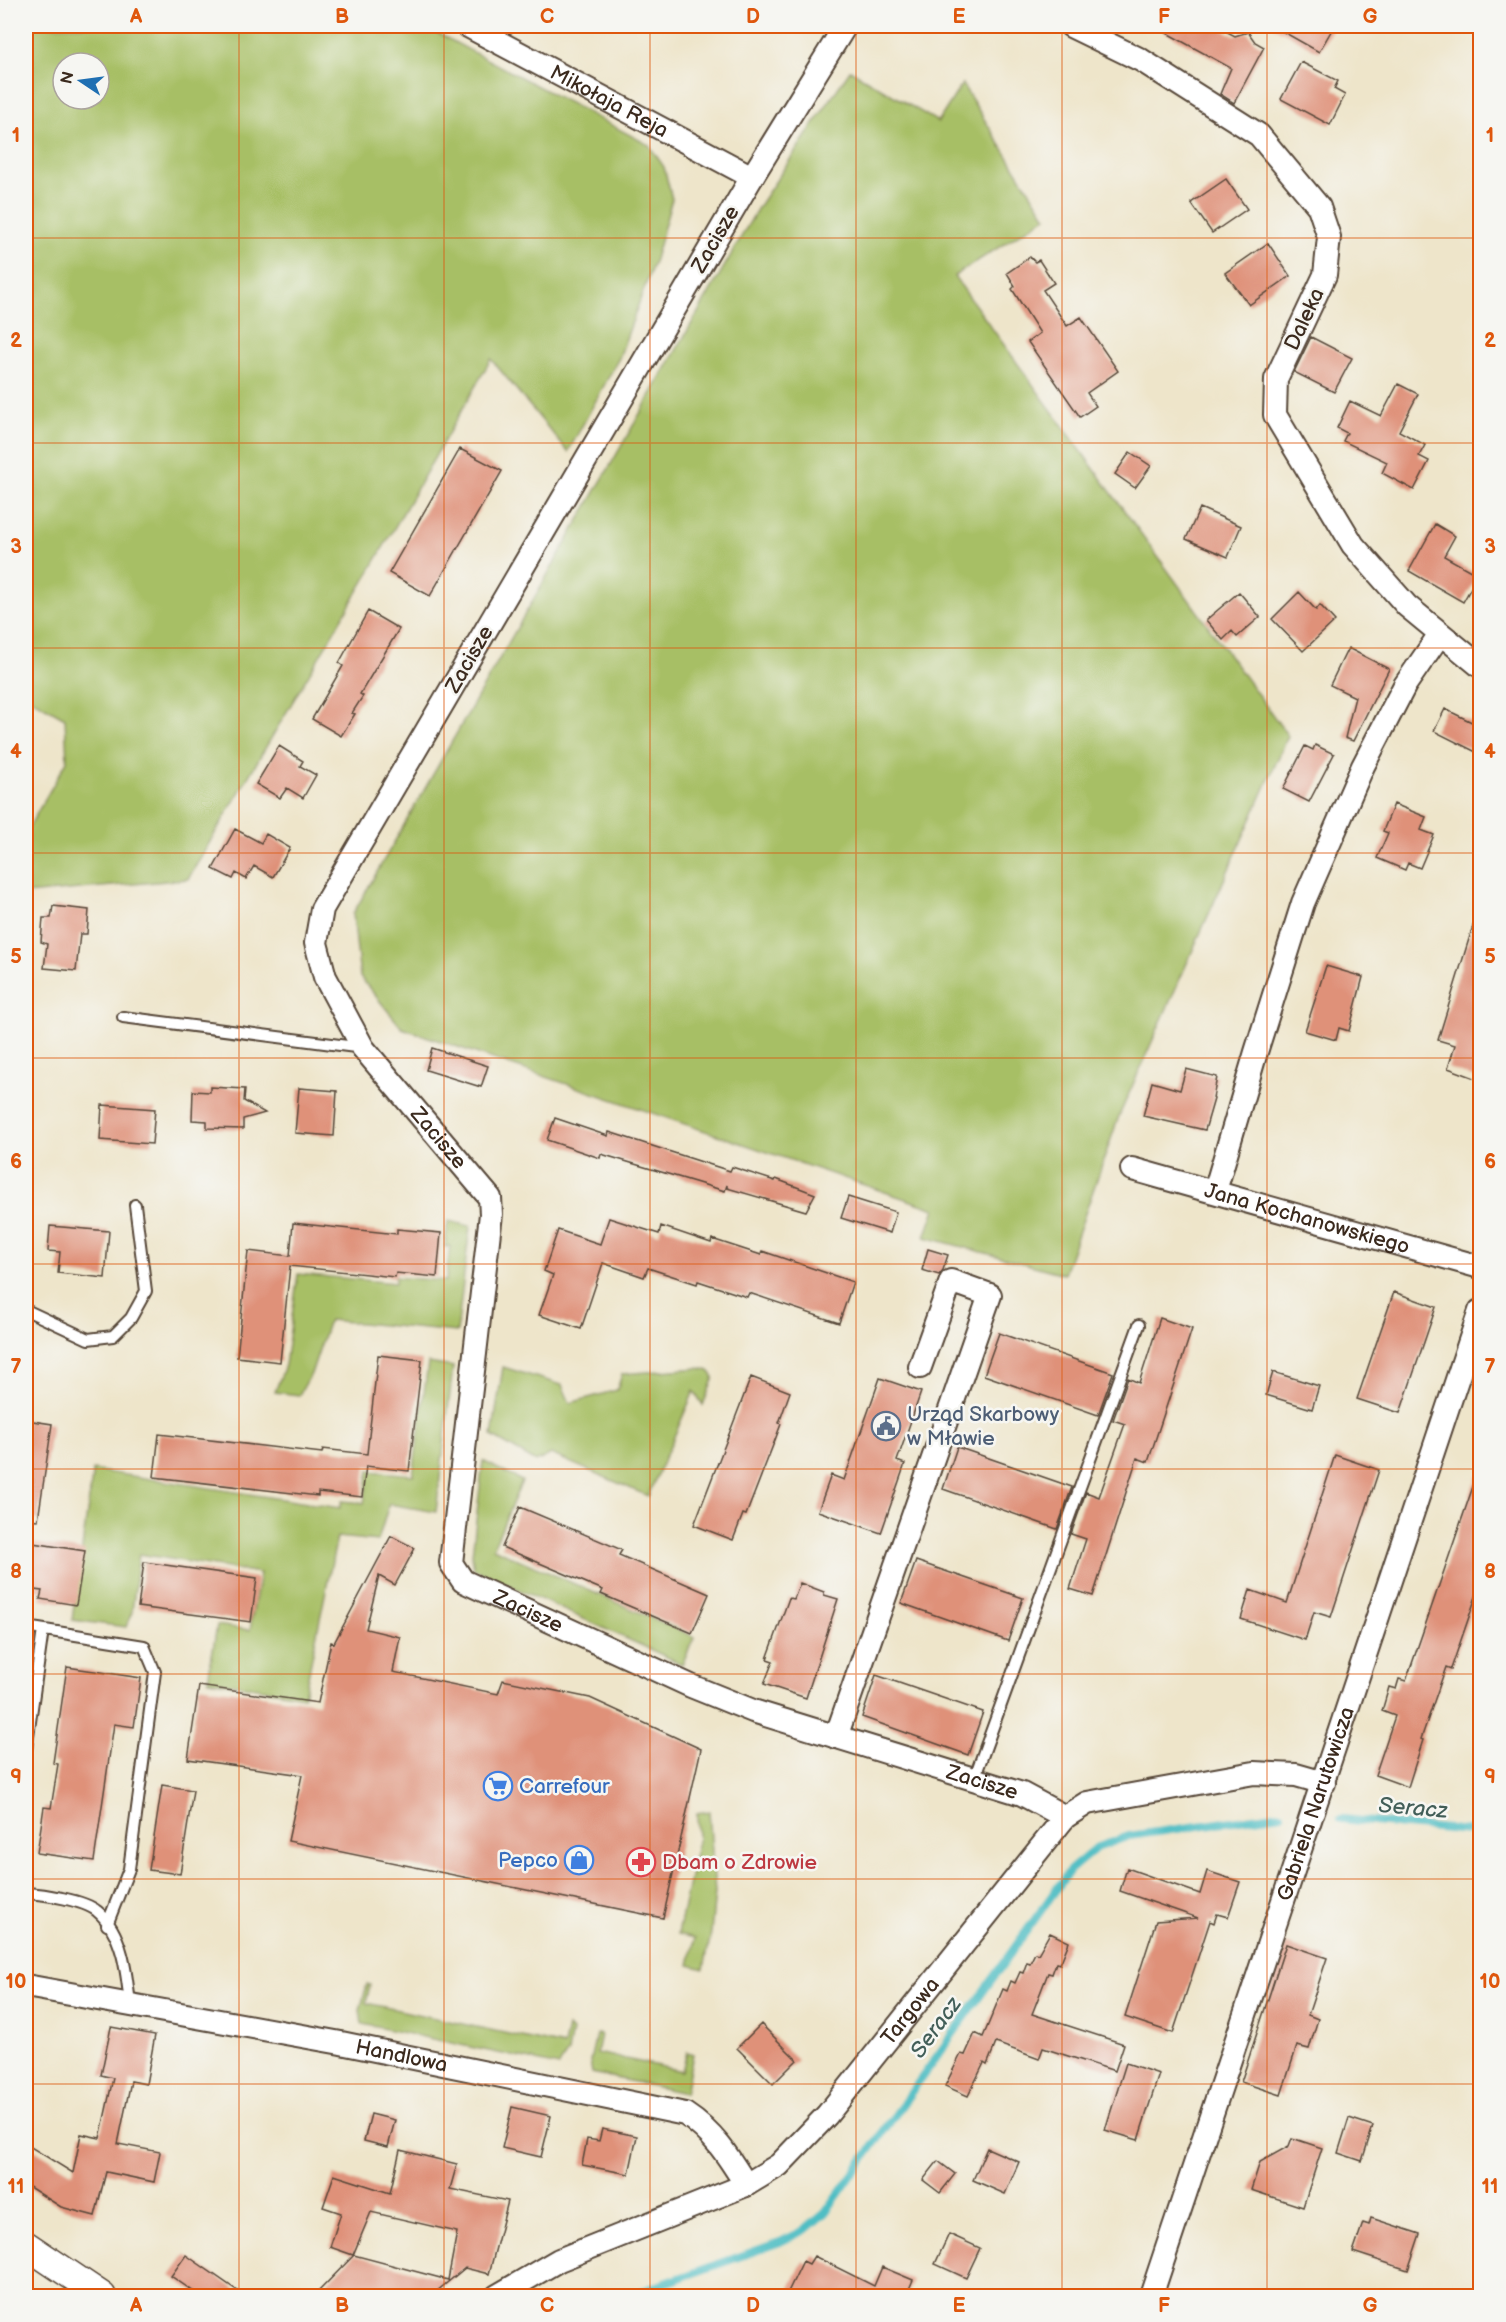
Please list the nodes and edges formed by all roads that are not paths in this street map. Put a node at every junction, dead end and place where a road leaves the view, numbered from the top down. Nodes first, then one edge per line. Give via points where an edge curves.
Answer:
1 (468, 26) edge
2 (845, 26) edge
3 (1071, 26) edge
4 (752, 177) junction
5 (1440, 634) junction
6 (1480, 666) edge
7 (123, 1017) dead end
8 (363, 1048) junction
9 (1132, 1169) dead end
10 (1215, 1191) junction
11 (135, 1205) dead end
12 (1480, 1267) edge
13 (26, 1310) edge
14 (1480, 1311) edge
15 (1139, 1325) dead end
16 (1474, 1349) edge
17 (920, 1367) dead end
18 (26, 1627) edge
19 (43, 1630) junction
20 (836, 1737) junction
21 (26, 1750) edge
22 (974, 1779) junction
23 (1324, 1783) junction
24 (1065, 1817) junction
25 (26, 1893) edge
26 (107, 1925) junction
27 (26, 1986) edge
28 (130, 2005) junction
29 (746, 2185) junction
30 (26, 2246) edge
31 (102, 2296) edge
32 (497, 2296) edge
33 (1150, 2296) edge

1 - 4 street, Mikołaja Reja
2 - 4 street, Zacisze
3 - 5 street, Daleka via 1141,60 1259,135 1319,207 1329,237 1325,275 1276,379 1275,415 1353,545 1407,606
4 - 8 street, Zacisze via 322,909 316,943 325,977
5 - 6 street, Daleka
5 - 10 street via 1405,684 1363,766 1303,903
7 - 8 lane
8 - 20 street, Zacisze via 490,1198 451,1563 463,1581 691,1686 753,1711
9 - 10 street, Jana Kochanowskiego
10 - 12 street, Jana Kochanowskiego
11 - 13 lane via 146,1291 131,1318 113,1336 88,1339
14 - 16 street, Gabriela Narutowicza
15 - 22 lane
16 - 23 street, Gabriela Narutowicza
17 - 20 street via 951,1281 990,1295
18 - 19 lane
19 - 21 lane
19 - 26 lane via 144,1646 155,1672 129,1869
20 - 22 street, Zacisze
22 - 24 street, Zacisze via 1022,1794
23 - 24 street, Targowa via 1296,1774 1254,1773 1087,1803
23 - 33 street, Gabriela Narutowicza
24 - 29 street, Targowa via 827,2115 779,2165
25 - 26 lane via 87,1905 98,1911
26 - 28 lane via 125,1960
27 - 28 street, Handlowa
28 - 29 street, Handlowa via 341,2043 685,2114 704,2127 725,2151
29 - 32 street, Targowa via 560,2260
30 - 31 street

